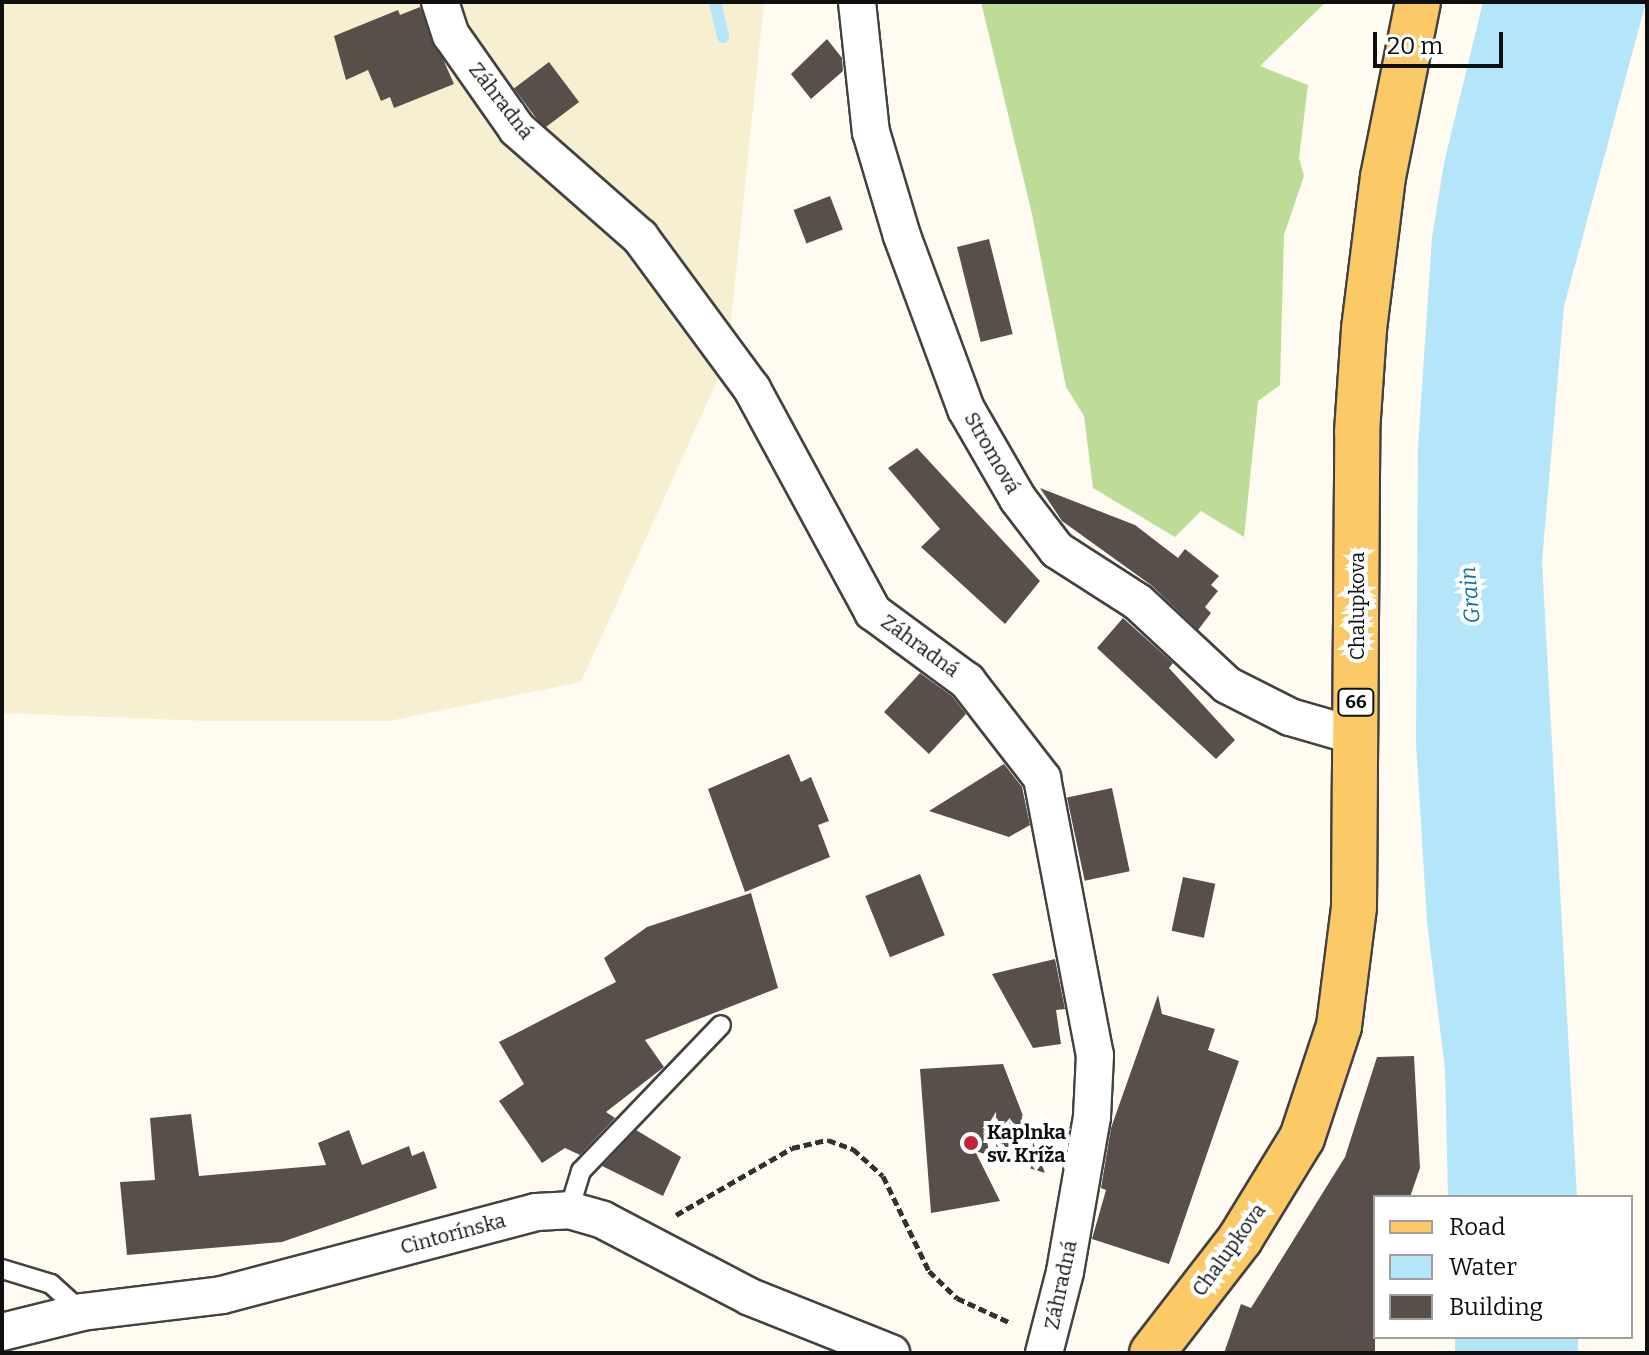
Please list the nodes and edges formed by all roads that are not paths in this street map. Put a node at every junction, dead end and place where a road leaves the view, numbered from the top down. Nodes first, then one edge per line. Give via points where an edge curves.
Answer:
1 (440, 2) edge
2 (857, 2) edge
3 (1418, 2) edge
4 (1356, 736) junction
5 (721, 1025) dead end
6 (569, 1210) junction
7 (2, 1269) edge
8 (82, 1312) junction
9 (2, 1332) edge
10 (1032, 1340) edge
11 (891, 1353) edge
12 (1152, 1353) edge

1 - 10 street, Záhradná via 451,35 517,129 640,237 752,389 873,612 967,681 1042,778 1095,1055 1092,1117 1065,1272
2 - 4 street, Stromová via 871,132 902,236 966,409 1018,499 1057,550 1138,602 1227,685 1290,717
3 - 4 main road, Chalupkova / 66 via 1383,177 1364,329 1357,432
4 - 12 main road, Chalupkova / 66 via 1354,907 1339,1026 1323,1083 1302,1138 1240,1239
5 - 6 lane via 581,1171
6 - 8 street, Cintorínska via 536,1212 222,1295
6 - 11 street, Cintorínska via 652,1244 750,1297
7 - 8 lane via 51,1284
8 - 9 street, Cintorínska

